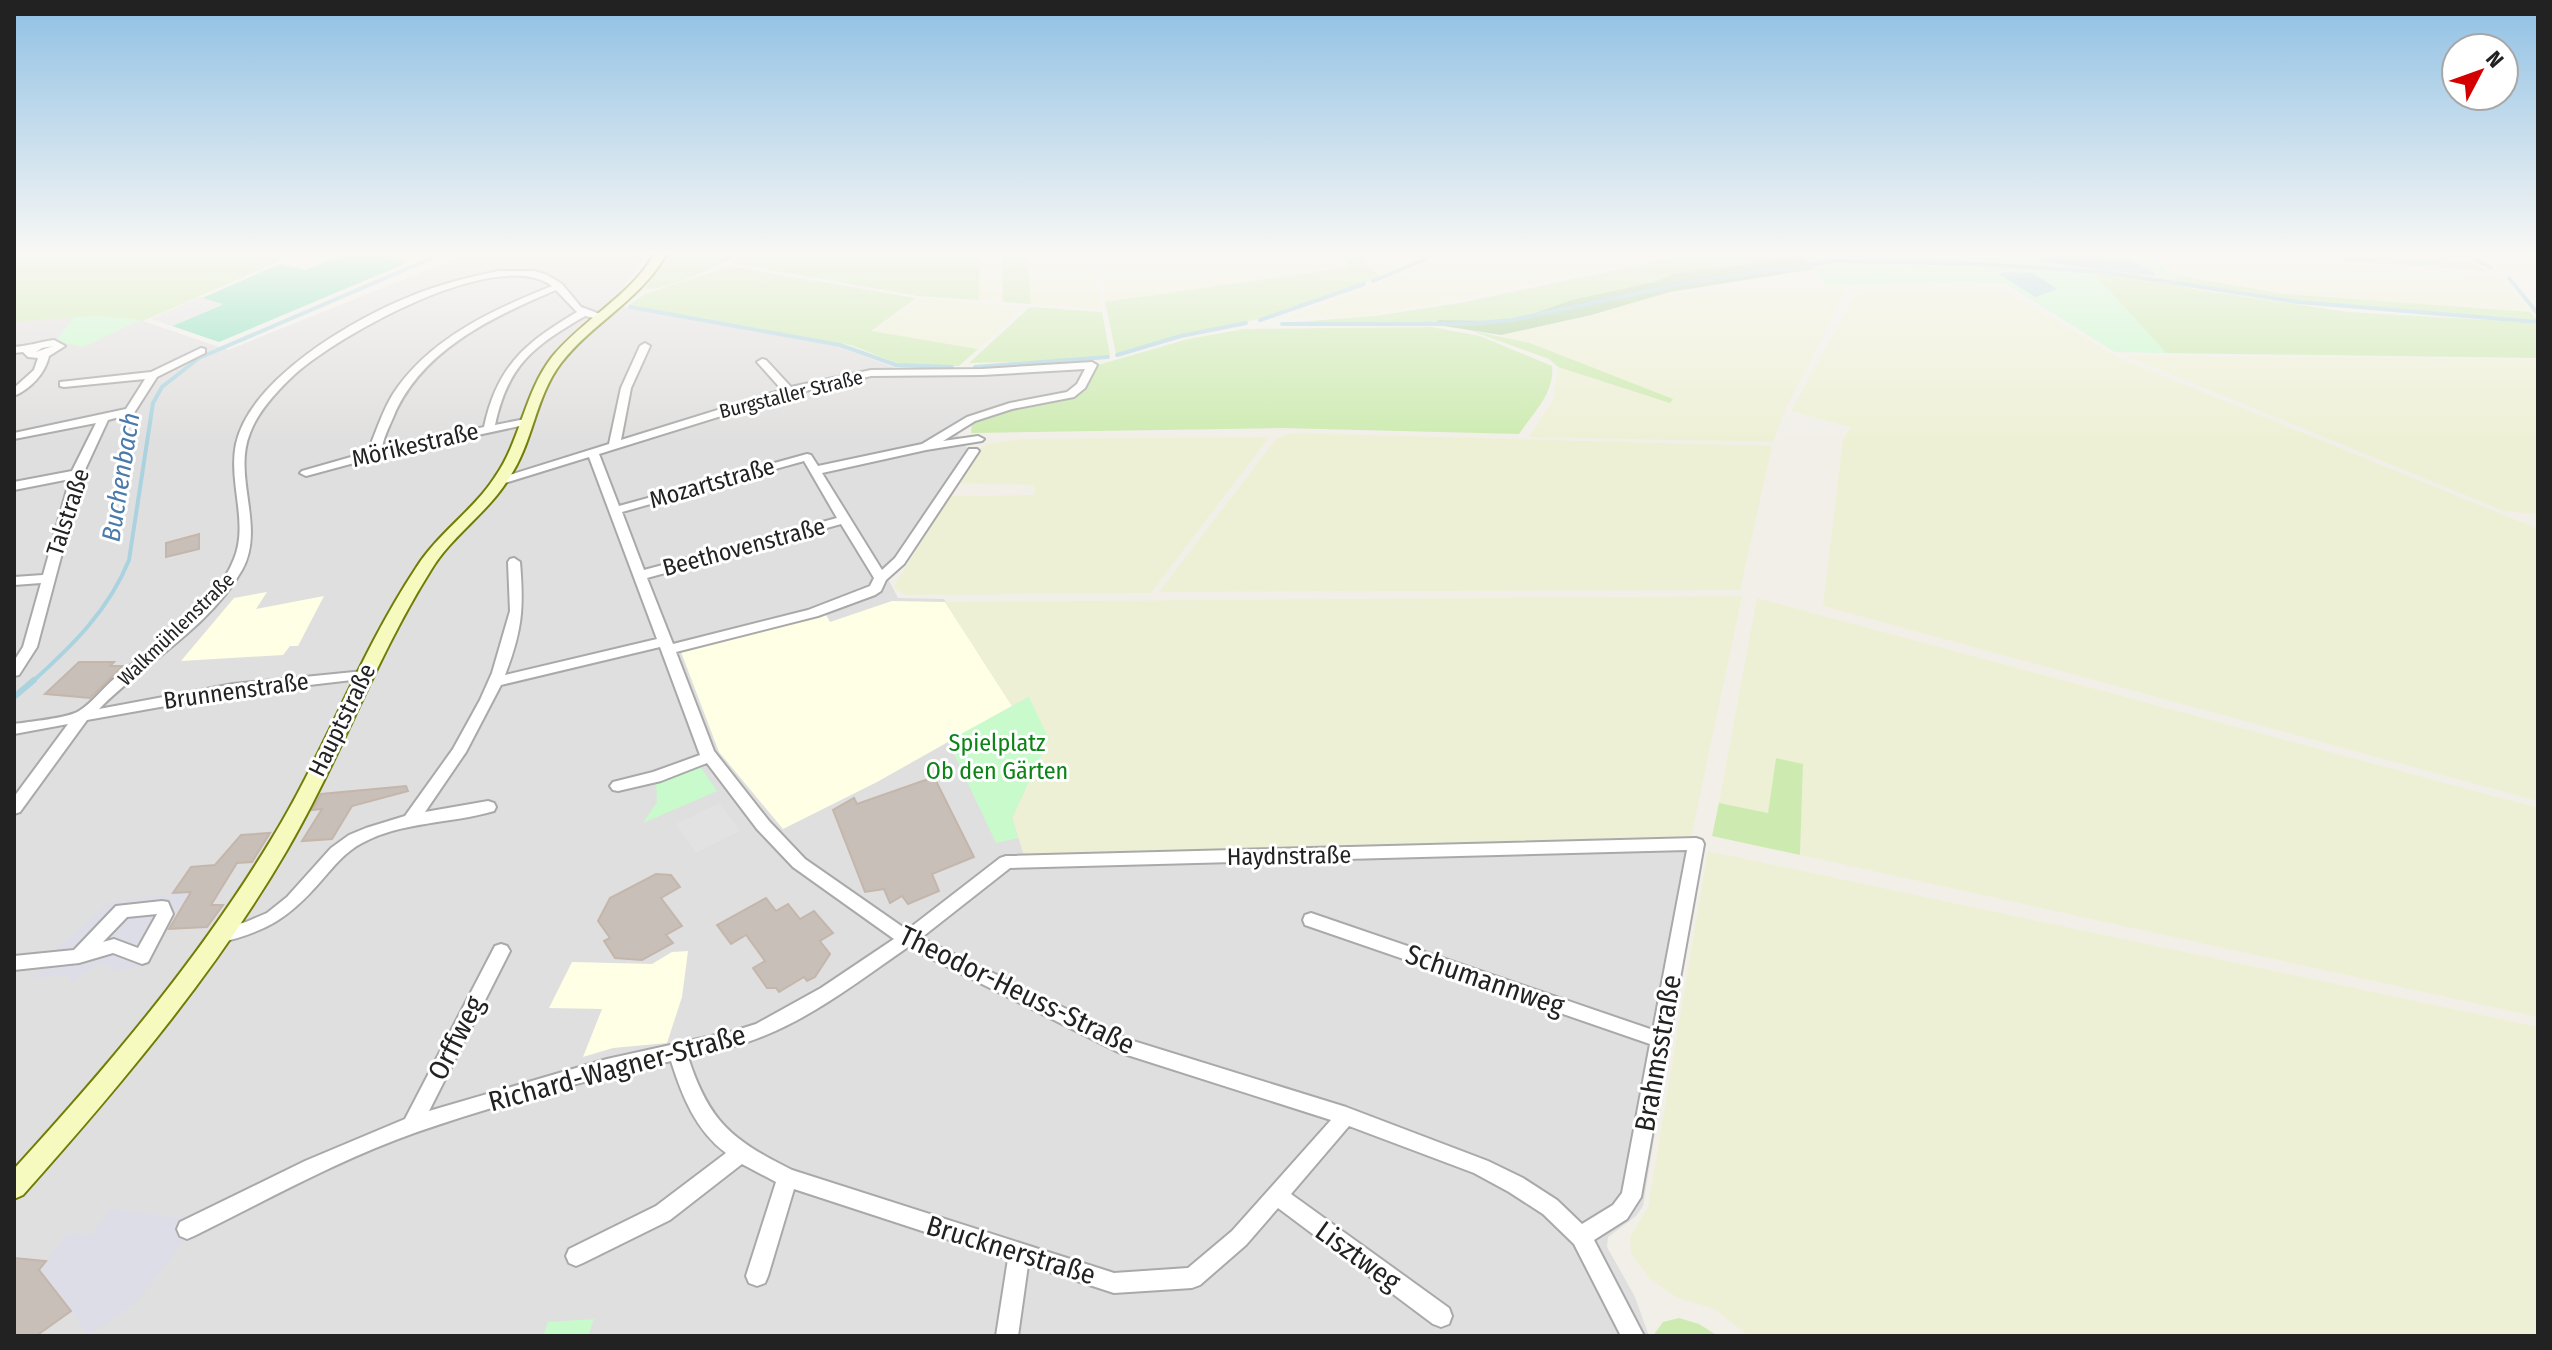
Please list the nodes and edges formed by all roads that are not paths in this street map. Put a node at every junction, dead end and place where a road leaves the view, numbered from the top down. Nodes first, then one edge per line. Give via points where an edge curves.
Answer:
1 (373, 318) edge
2 (492, 318) edge
3 (574, 318) edge
4 (602, 318) edge
5 (645, 346) dead end
6 (31, 349) junction
7 (14, 350) edge
8 (201, 351) dead end
9 (44, 354) junction
10 (762, 362) dead end
11 (153, 375) junction
12 (64, 384) dead end
13 (17, 388) edge
14 (789, 391) junction
15 (104, 418) junction
16 (525, 422) junction
17 (489, 428) junction
18 (14, 436) edge
19 (614, 446) junction
20 (926, 447) junction
21 (378, 453) junction
22 (593, 453) junction
23 (818, 470) junction
24 (306, 473) dead end
25 (77, 474) junction
26 (501, 481) junction
27 (14, 486) edge
28 (617, 510) junction
29 (846, 519) junction
30 (514, 562) dead end
31 (642, 575) junction
32 (47, 579) junction
33 (14, 581) edge
34 (878, 583) junction
35 (665, 646) junction
36 (14, 672) edge
37 (364, 675) junction
38 (494, 682) junction
39 (83, 716) junction
40 (14, 729) edge
41 (709, 757) junction
42 (618, 786) dead end
43 (488, 807) dead end
44 (14, 808) edge
45 (409, 822) junction
46 (1696, 844) joint
47 (1311, 920) dead end
48 (218, 936) junction
49 (907, 939) junction
50 (501, 951) dead end
51 (79, 956) junction
52 (14, 963) edge
53 (1660, 1040) junction
54 (677, 1052) junction
55 (1346, 1116) junction
56 (412, 1125) junction
57 (739, 1155) junction
58 (787, 1178) junction
59 (14, 1187) edge
60 (1276, 1195) junction
61 (187, 1229) dead end
62 (1581, 1237) junction
63 (1019, 1253) junction
64 (576, 1256) dead end
65 (757, 1276) dead end
66 (1441, 1316) dead end
67 (1628, 1332) edge
68 (1007, 1336) edge

1 - 39 street, Walkmühlenstraße via 308,360 256,411 244,434 242,561 221,591
2 - 21 street via 439,350 398,395 376,446
3 - 17 street via 515,361 500,386
4 - 16 street, Hauptstraße via 557,358
5 - 19 street via 626,388
6 - 7 street
6 - 9 street via 31,355
6 - 9 street via 60,345
8 - 11 street
9 - 13 street via 39,370
10 - 14 street
11 - 12 street
11 - 15 street via 130,411
14 - 19 street, Burgstaller Straße
14 - 20 street, Burgstaller Straße via 886,372 1092,365 1070,395 971,419
15 - 18 street
15 - 25 street, Talstraße
16 - 17 street, Mörikestraße
16 - 26 street, Hauptstraße
17 - 21 street, Mörikestraße
19 - 22 street, Burgstaller Straße
20 - 23 street
20 - 34 street via 975,445 900,561
21 - 24 street, Mörikestraße
22 - 26 street, Burgstaller Straße
22 - 28 street, Theodor-Heuss-Straße
23 - 28 street, Mozartstraße via 807,457
23 - 29 street
25 - 27 street
25 - 32 street, Talstraße
26 - 37 street, Hauptstraße via 432,555
28 - 31 street, Theodor-Heuss-Straße
29 - 31 street, Beethovenstraße
29 - 34 street
30 - 38 street via 516,617
31 - 35 street, Theodor-Heuss-Straße
32 - 33 street
32 - 36 street, Talstraße via 30,647
34 - 35 street via 813,613
35 - 38 street
35 - 41 street, Theodor-Heuss-Straße
37 - 39 street, Brunnenstraße via 233,689
37 - 48 street, Hauptstraße via 278,847
38 - 45 street via 445,777
39 - 40 street, Brunnenstraße
39 - 44 street, Walkmühlenstraße
41 - 42 street
41 - 49 street, Theodor-Heuss-Straße via 799,863
43 - 45 street
45 - 48 street via 341,848 272,919 255,929
46 - 49 street, Haydnstraße via 1006,862
46 - 53 street, Brahmsstraße
47 - 53 street, Schumannweg
48 - 59 street, Hauptstraße via 163,1011
49 - 54 street, Richard-Wagner-Straße via 786,1018 735,1039
49 - 55 street, Theodor-Heuss-Straße via 1125,1046
50 - 56 street, Orffweg
51 - 51 street via 114,946 142,957 165,914 162,907 122,911
51 - 52 street
53 - 62 street, Brahmsstraße via 1631,1197 1620,1212
54 - 56 street, Richard-Wagner-Straße via 607,1067
54 - 57 street, Brucknerstraße via 688,1090 706,1122
55 - 60 street, Brucknerstraße
55 - 62 street, Theodor-Heuss-Straße via 1516,1185 1550,1207
56 - 61 street, Richard-Wagner-Straße
57 - 58 street, Brucknerstraße
57 - 64 street via 663,1213
58 - 63 street, Brucknerstraße
58 - 65 street
60 - 63 street, Brucknerstraße via 1239,1238 1192,1278 1114,1283
60 - 66 street, Lisztweg
62 - 67 street, Theodor-Heuss-Straße
63 - 68 street

